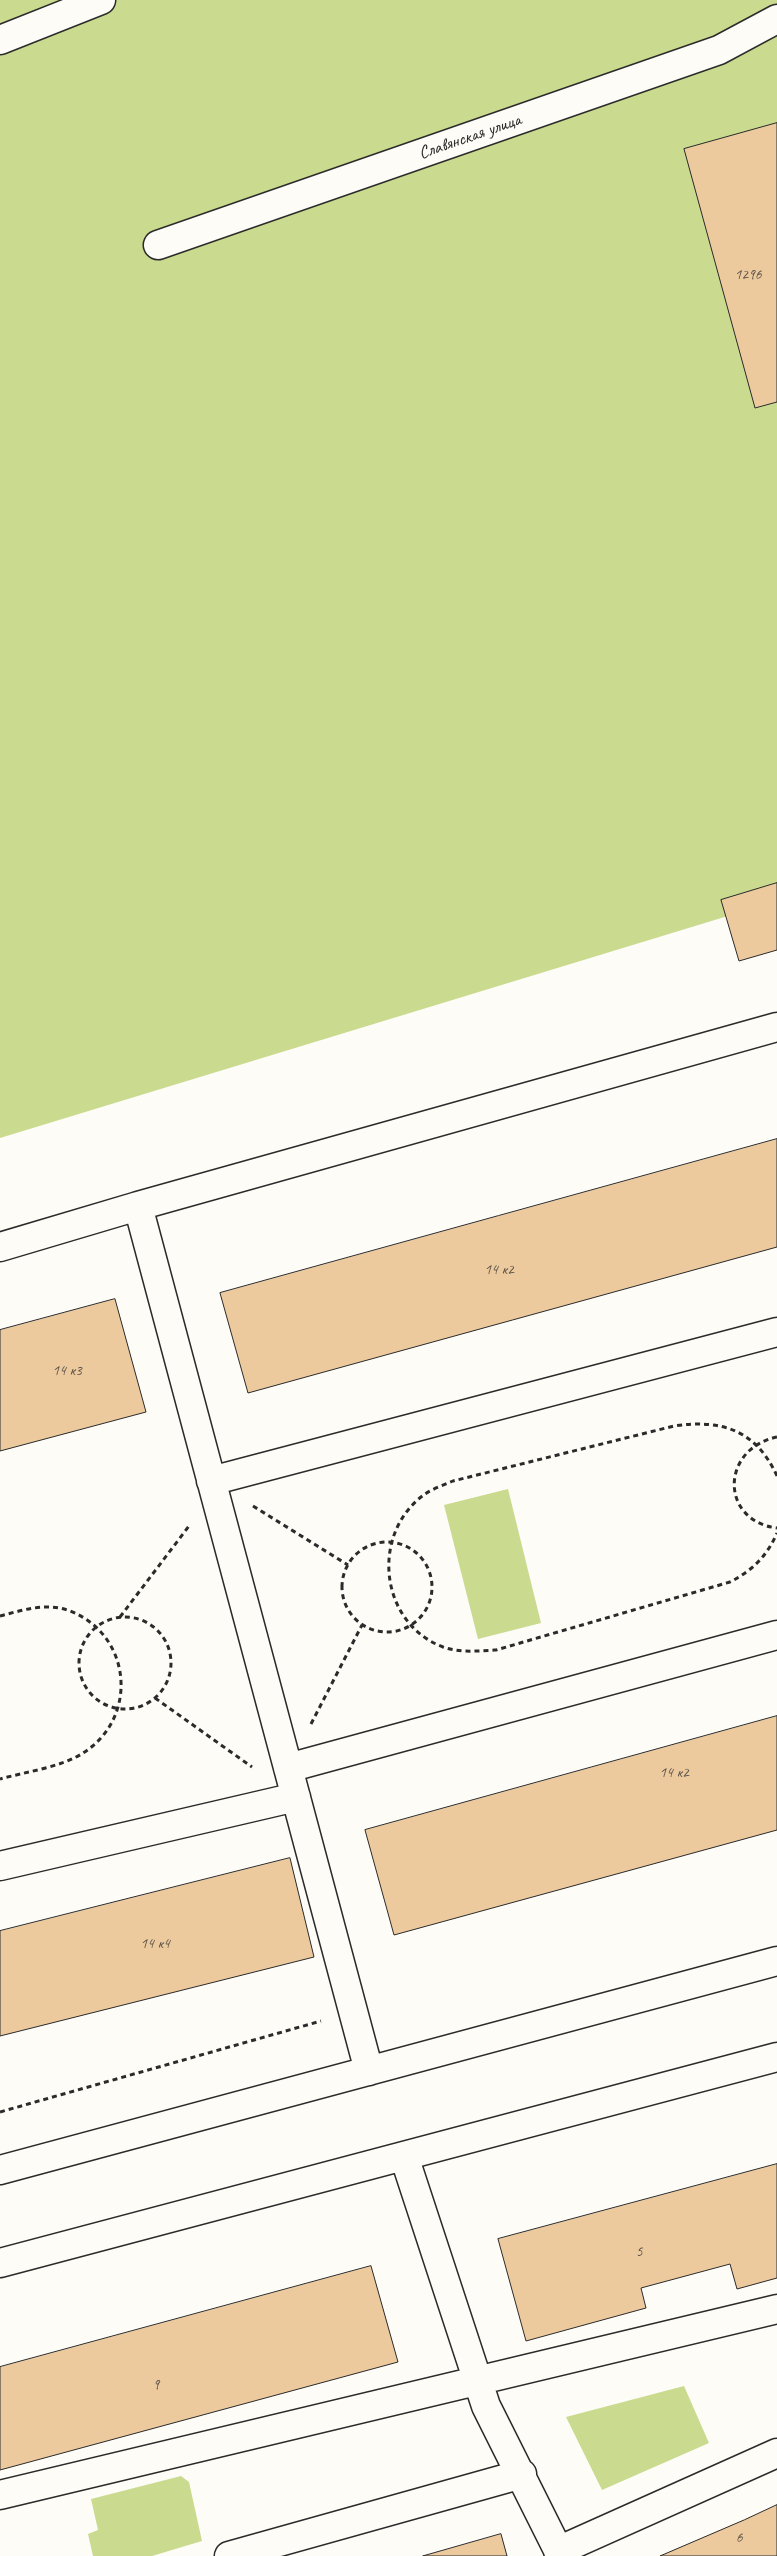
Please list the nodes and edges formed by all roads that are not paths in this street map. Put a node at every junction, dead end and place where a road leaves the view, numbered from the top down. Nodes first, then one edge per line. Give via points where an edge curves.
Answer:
1 (101, 0) edge
2 (777, 19) edge
3 (0, 40) edge
4 (158, 245) dead end
5 (777, 1027) edge
6 (138, 1206) junction
7 (0, 1247) edge
8 (777, 1332) edge
9 (213, 1487) junction
10 (777, 1635) edge
11 (288, 1768) junction
12 (296, 1797) junction
13 (0, 1866) edge
14 (777, 1961) edge
15 (777, 2057) edge
16 (369, 2071) junction
17 (404, 2156) junction
18 (0, 2170) edge
19 (0, 2263) edge
20 (777, 2310) edge
21 (478, 2381) junction
22 (777, 2453) edge
23 (522, 2474) junction
24 (0, 2495) edge
25 (560, 2554) edge
26 (228, 2556) edge

1 - 3 street
2 - 4 street, Славянская улица via 719,50
5 - 6 street
6 - 7 street
6 - 9 street
8 - 9 street
9 - 11 street
10 - 11 street
11 - 12 street
12 - 13 street
12 - 16 street
14 - 16 street
15 - 17 street
16 - 18 street
17 - 19 street
17 - 21 street
20 - 21 street
21 - 23 street via 486,2406
21 - 24 street
22 - 25 street
23 - 25 street
23 - 26 street

